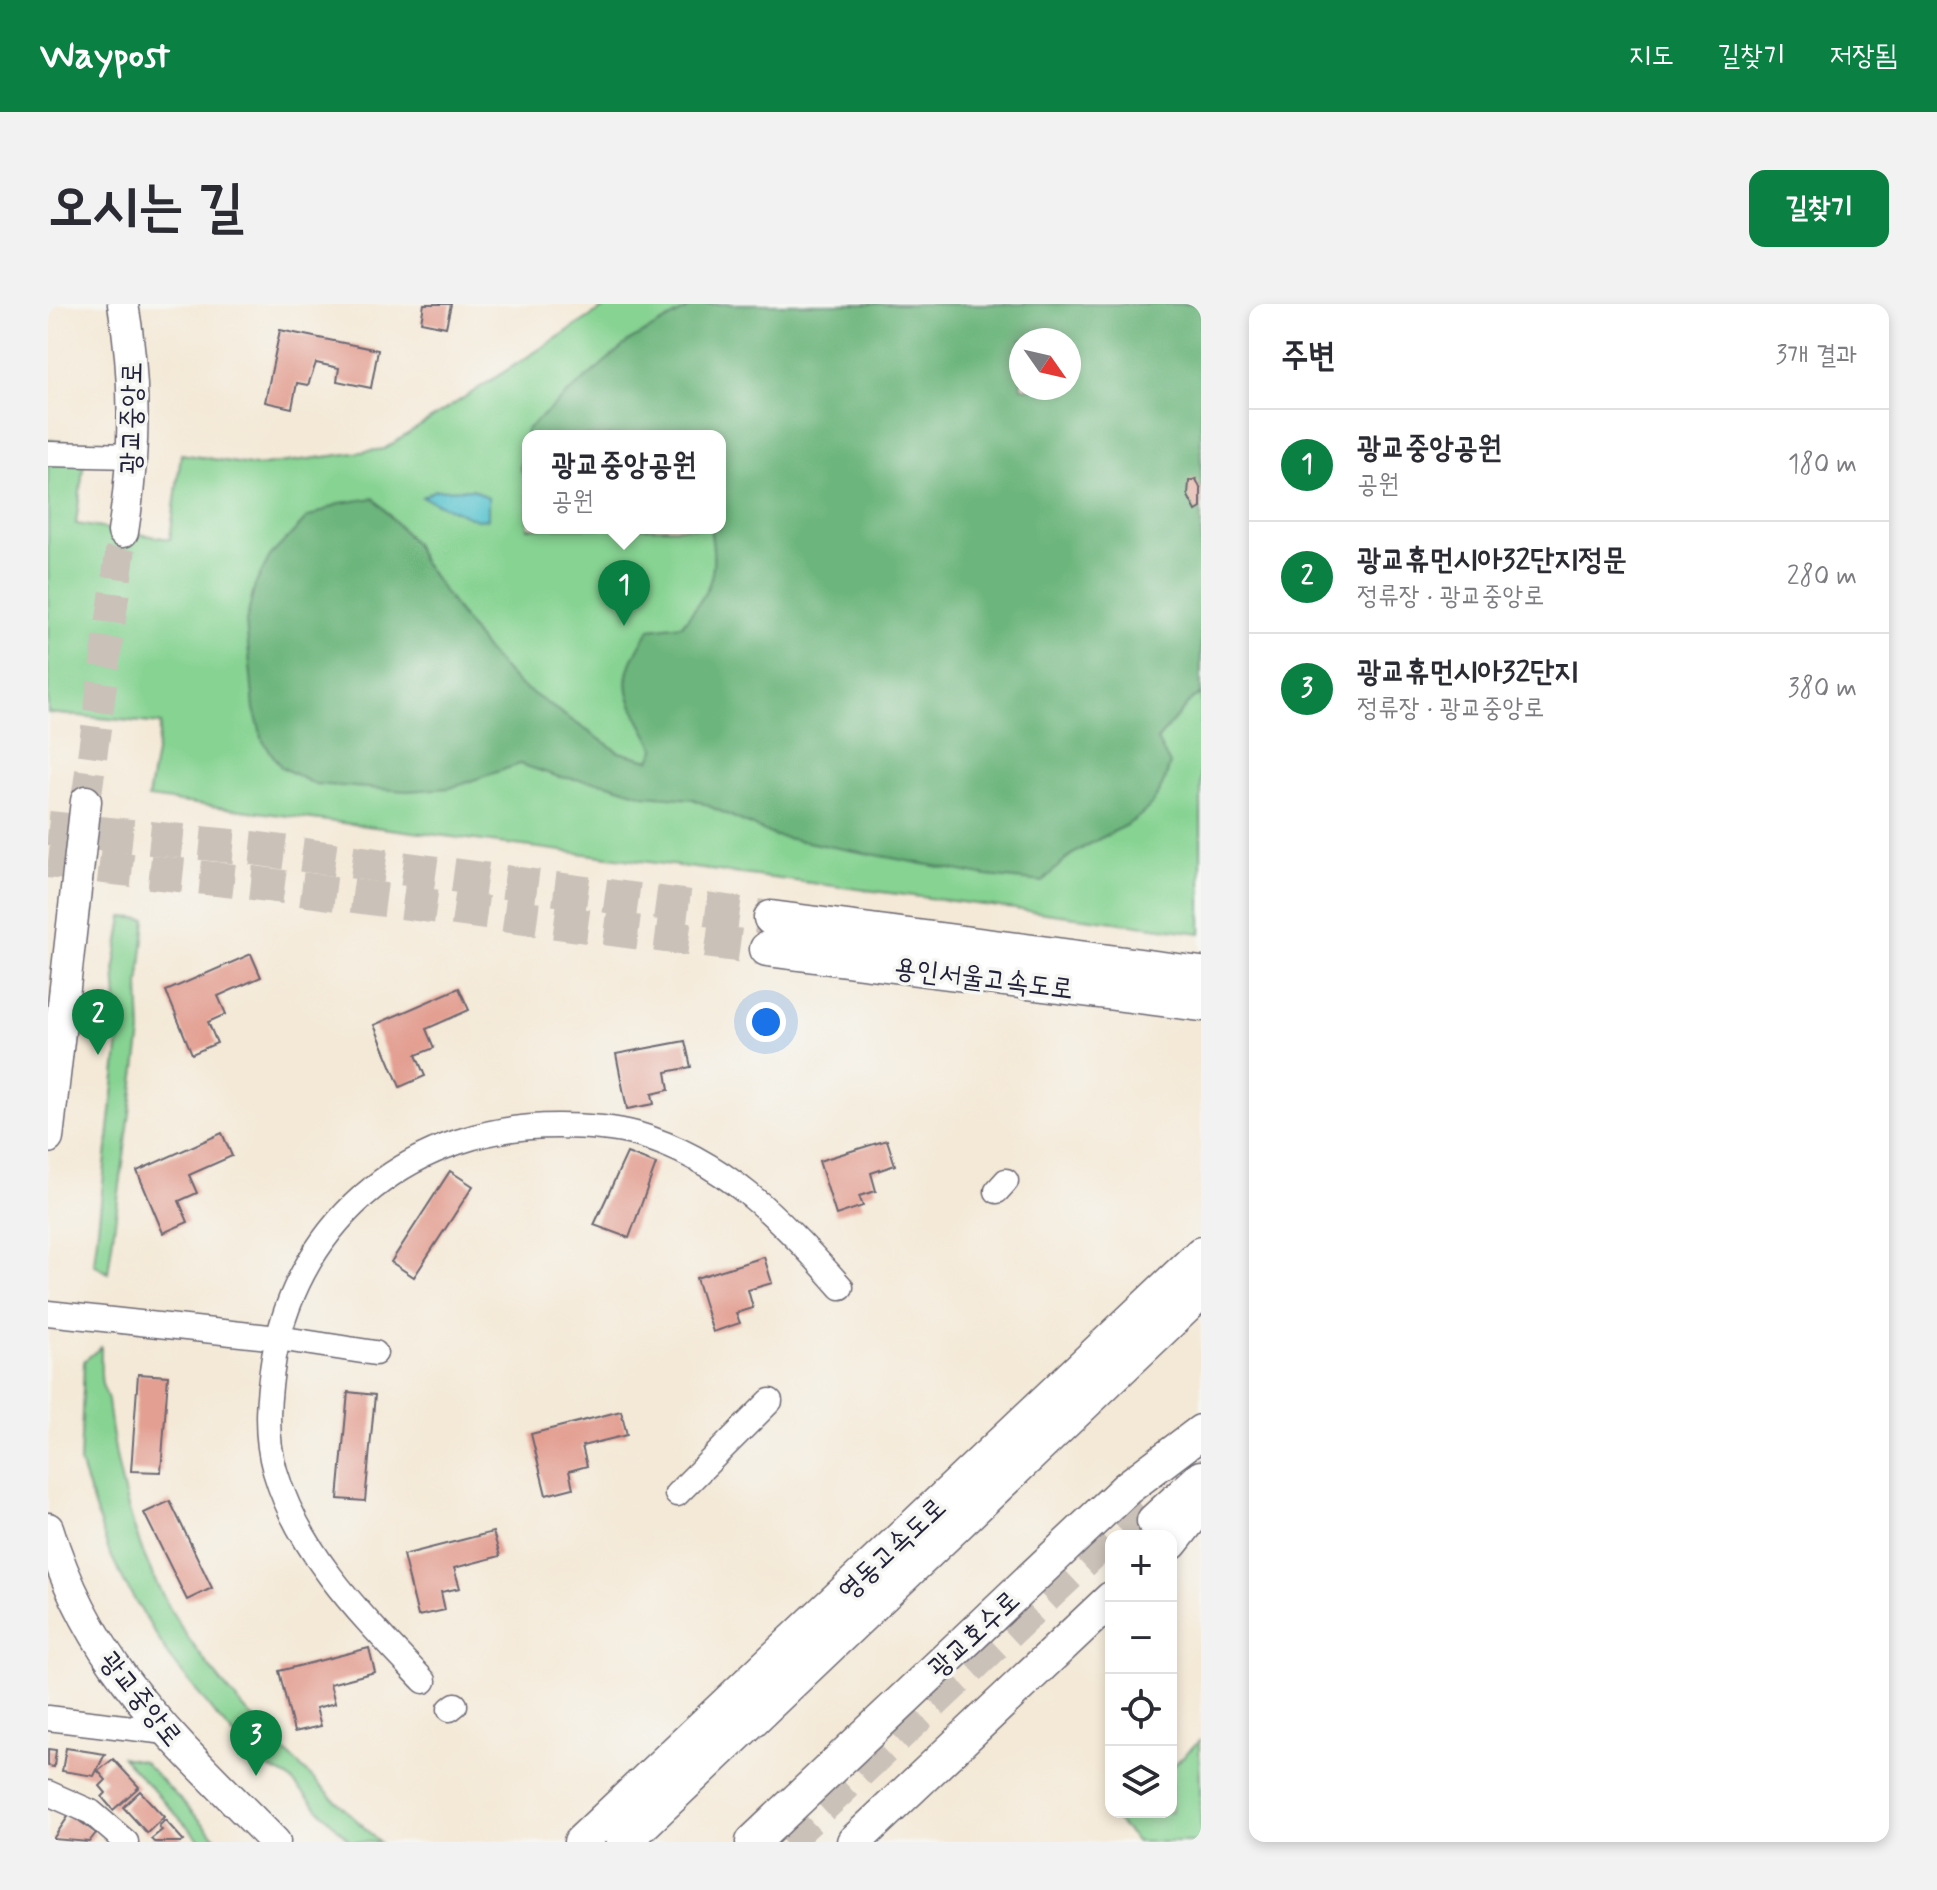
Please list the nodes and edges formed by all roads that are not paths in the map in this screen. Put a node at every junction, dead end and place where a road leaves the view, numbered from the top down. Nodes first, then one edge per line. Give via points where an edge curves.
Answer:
1 (123, 304) edge
2 (48, 454) edge
3 (133, 456) junction
4 (123, 532) tunnel mouth
5 (86, 801) tunnel mouth
6 (1201, 974) edge
7 (1201, 1004) edge
8 (48, 1138) edge
9 (1201, 1254) edge
10 (841, 1287) dead end
11 (1201, 1292) edge
12 (48, 1313) edge
13 (278, 1338) junction
14 (375, 1353) dead end
15 (770, 1401) dead end
16 (1201, 1432) edge
17 (1201, 1445) edge
18 (1201, 1478) edge
19 (677, 1494) dead end
20 (1201, 1505) edge
21 (1155, 1523) edge
22 (48, 1528) edge
23 (1108, 1602) edge
24 (424, 1681) dead end
25 (48, 1718) edge
26 (166, 1732) junction
27 (48, 1793) edge
28 (126, 1842) edge
29 (275, 1842) edge
30 (581, 1842) edge
31 (624, 1842) edge
32 (753, 1842) edge
33 (854, 1842) edge

1 - 3 main road, 광교중앙로 via 134,380
2 - 3 street
3 - 4 main road, 광교중앙로
5 - 8 main road
6 - 7 highway, 용인서울고속도로 via 769,934
9 - 30 highway, 영동고속도로
10 - 13 street via 731,1177 685,1153 598,1126 505,1128 424,1154 358,1201 308,1261 288,1299
11 - 31 highway, 영동고속도로
12 - 13 street
13 - 14 street
13 - 24 street via 267,1410 281,1485 307,1542 344,1597
15 - 19 street
16 - 32 highway, 광교호수로 via 1127,1488
17 - 21 highway
18 - 21 highway
20 - 21 highway
22 - 26 main road, 광교중앙로 via 67,1583 107,1660
23 - 33 highway
25 - 26 street
26 - 29 main road, 광교중앙로
27 - 28 street via 91,1812

